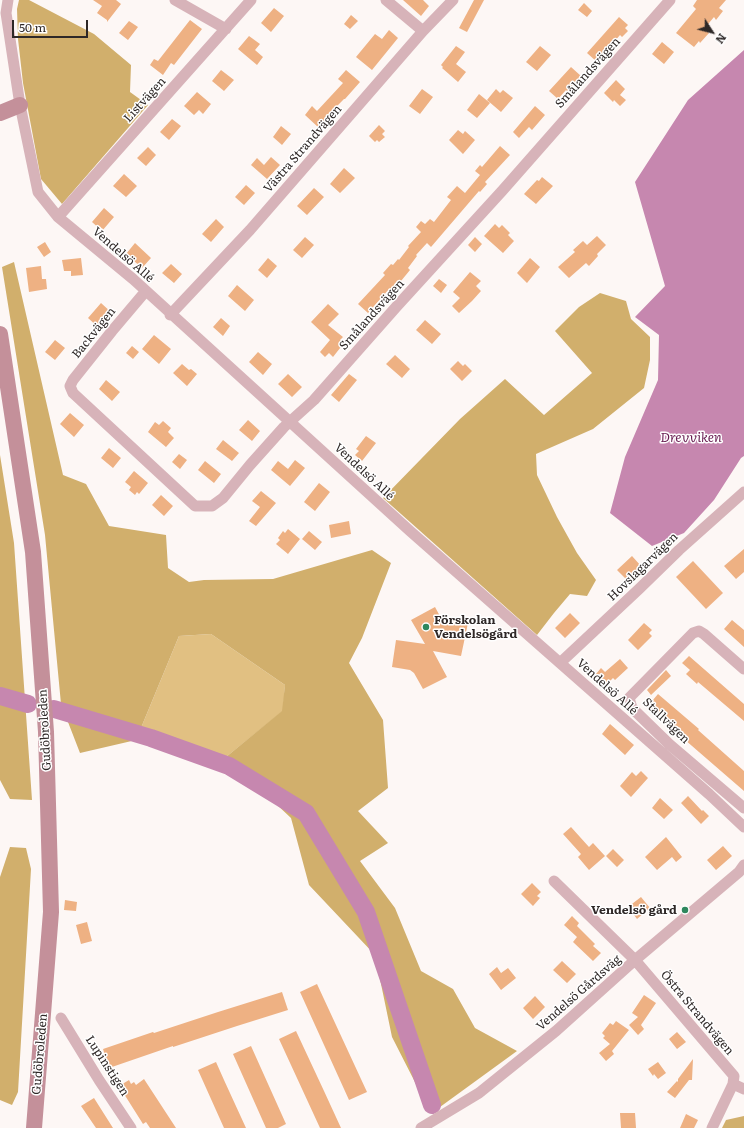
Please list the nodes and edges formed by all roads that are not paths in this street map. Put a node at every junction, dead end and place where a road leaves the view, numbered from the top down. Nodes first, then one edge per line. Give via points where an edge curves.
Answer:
1 (8, 0) edge
2 (175, 0) edge
3 (252, 0) edge
4 (386, 0) edge
5 (453, 0) edge
6 (670, 0) edge
7 (226, 29) junction
8 (423, 31) junction
9 (0, 103) edge
10 (20, 105) junction
11 (0, 114) edge
12 (58, 217) junction
13 (146, 292) junction
14 (170, 315) junction
15 (0, 334) edge
16 (74, 394) joint
17 (290, 422) junction
18 (744, 492) edge
19 (560, 663) junction
20 (744, 669) edge
21 (744, 808) edge
22 (744, 827) edge
23 (744, 865) edge
24 (554, 881) dead end
25 (635, 960) junction
26 (61, 1018) dead end
27 (733, 1084) junction
28 (744, 1089) edge
29 (34, 1128) edge
30 (131, 1128) edge
31 (421, 1128) edge
32 (712, 1128) edge

1 - 10 street, Vendelsö Allé via 6,13
2 - 7 street
3 - 7 street, Listvägen
4 - 8 street
5 - 8 street, Västra Strandvägen
6 - 17 street, Smålandsvägen via 314,400
7 - 12 street, Listvägen
8 - 14 street, Västra Strandvägen via 250,230
9 - 10 main road
10 - 11 main road
10 - 12 street, Vendelsö Allé via 38,192
12 - 13 street, Vendelsö Allé
13 - 14 street, Vendelsö Allé
13 - 16 street, Backvägen via 73,380 70,386
14 - 17 street, Vendelsö Allé
15 - 29 main road, Gudöbroleden via 33,552 46,732 51,912
16 - 17 street, Smålandsvägen via 195,506 212,506 223,498 270,440
17 - 19 street, Vendelsö Allé
18 - 19 street, Hovslagarvägen
19 - 22 street, Vendelsö Allé
20 - 21 street, Stallvägen via 699,631 693,633 629,698 637,714
23 - 25 street, Vendelsö Gårdsväg
24 - 25 street, Östra Strandvägen
25 - 27 street, Östra Strandvägen via 734,1076
25 - 31 street, Vendelsö Gårdsväg via 556,1031 479,1093
26 - 30 street, Lupinstigen
27 - 28 street
27 - 32 street

